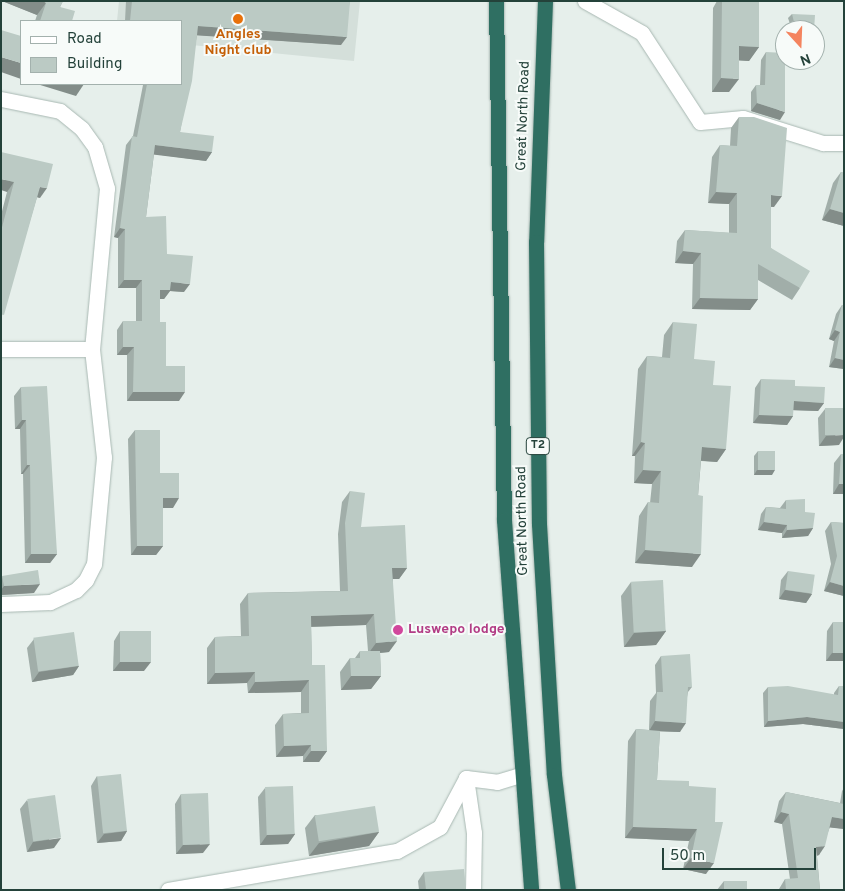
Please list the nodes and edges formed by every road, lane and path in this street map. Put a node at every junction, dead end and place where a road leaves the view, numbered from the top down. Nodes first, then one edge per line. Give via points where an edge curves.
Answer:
1 (496, 1) edge
2 (545, 1) edge
3 (585, 1) edge
4 (1, 99) edge
5 (844, 144) edge
6 (1, 349) edge
7 (92, 349) junction
8 (1, 604) edge
9 (523, 774) junction
10 (466, 778) junction
11 (168, 890) edge
12 (473, 890) edge
13 (531, 890) edge
14 (568, 890) edge

1 - 9 highway, Great North Road via 504,520
2 - 14 highway, Great North Road / T2 via 536,242 539,542 554,775
3 - 5 street via 642,33 700,122 742,118 823,143
4 - 7 street via 60,111 82,129 97,154 107,188
6 - 7 street
7 - 8 street via 104,457 94,564 86,580 76,590 50,602
9 - 10 street via 497,782
9 - 13 highway, Great North Road
10 - 11 street via 440,827 398,851
10 - 12 street via 474,833

